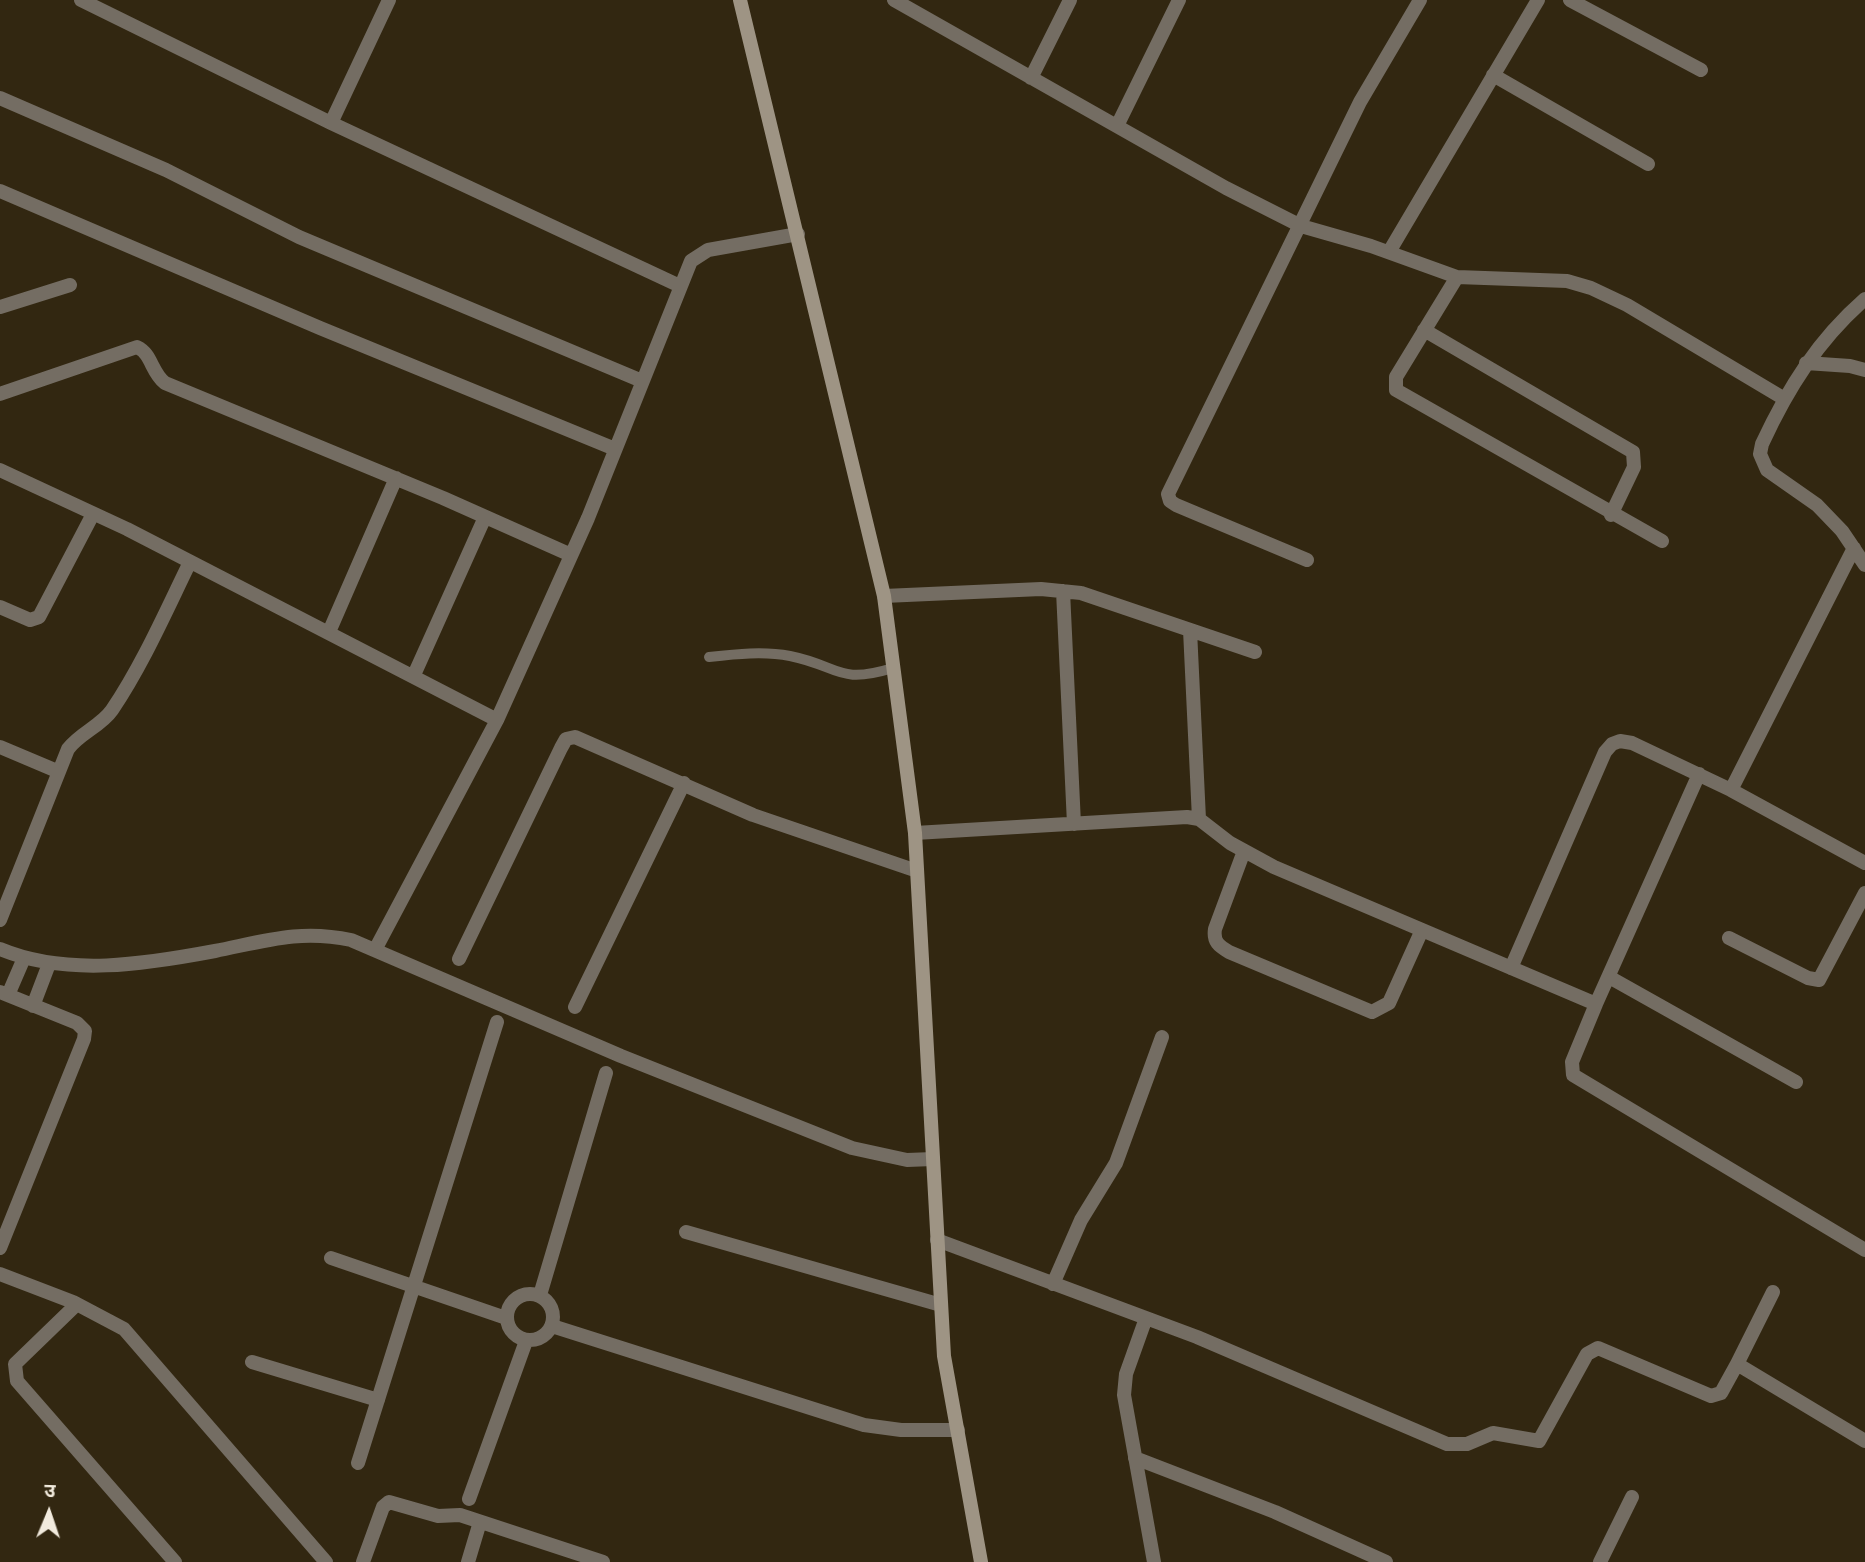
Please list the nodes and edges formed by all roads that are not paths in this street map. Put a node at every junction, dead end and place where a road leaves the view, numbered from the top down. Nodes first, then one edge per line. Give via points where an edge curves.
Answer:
1 (81, 0) edge
2 (389, 0) edge
3 (740, 0) edge
4 (894, 0) edge
5 (1070, 0) edge
6 (1179, 0) edge
7 (1420, 0) edge
8 (1538, 0) edge
9 (1570, 0) edge
10 (1701, 70) dead end
11 (1493, 75) junction
12 (1031, 78) junction
13 (0, 98) edge
14 (331, 123) junction
15 (1117, 126) junction
16 (1648, 164) dead end
17 (0, 191) edge
18 (1301, 226) junction
19 (798, 234) junction
20 (1389, 252) junction
21 (1457, 277) junction
22 (70, 285) dead end
23 (680, 286) junction
24 (1865, 299) edge
25 (0, 307) edge
26 (1424, 330) junction
27 (1806, 363) junction
28 (1865, 370) edge
29 (642, 381) junction
30 (0, 394) edge
31 (1783, 398) junction
32 (615, 449) junction
33 (0, 470) edge
34 (396, 478) junction
35 (93, 514) junction
36 (1611, 515) junction
37 (485, 517) junction
38 (1662, 541) dead end
39 (1854, 548) junction
40 (571, 555) junction
41 (1307, 561) dead end
42 (190, 562) junction
43 (1865, 565) edge
44 (1063, 591) junction
45 (884, 596) junction
46 (0, 607) edge
47 (1190, 630) junction
48 (329, 632) junction
49 (1255, 652) dead end
50 (709, 657) dead end
51 (893, 668) junction
52 (414, 675) junction
53 (497, 720) junction
54 (0, 747) edge
55 (57, 771) junction
56 (1699, 774) junction
57 (684, 783) junction
58 (1731, 790) junction
59 (1199, 819) junction
60 (1074, 824) junction
61 (915, 833) junction
62 (1244, 851) junction
63 (1865, 863) edge
64 (917, 871) junction
65 (1865, 893) edge
66 (0, 920) edge
67 (1422, 930) junction
68 (1729, 939) dead end
69 (376, 948) junction
70 (0, 949) edge
71 (24, 958) junction
72 (459, 959) dead end
73 (49, 964) junction
74 (1511, 968) junction
75 (1609, 977) junction
76 (4, 994) edge
77 (1596, 1004) junction
78 (33, 1006) junction
79 (575, 1007) dead end
80 (497, 1022) dead end
81 (1162, 1037) dead end
82 (606, 1073) dead end
83 (1796, 1082) dead end
84 (933, 1159) junction
85 (686, 1232) dead end
86 (937, 1240) junction
87 (0, 1248) edge
88 (1865, 1250) edge
89 (331, 1258) dead end
90 (0, 1274) edge
91 (1054, 1283) junction
92 (415, 1287) junction
93 (1773, 1292) dead end
94 (540, 1295) junction
95 (77, 1304) junction
96 (941, 1305) junction
97 (506, 1318) junction
98 (1146, 1318) junction
99 (552, 1326) junction
100 (526, 1340) junction
101 (252, 1362) dead end
102 (1737, 1364) junction
103 (378, 1400) junction
104 (958, 1430) junction
105 (1865, 1441) edge
106 (1135, 1458) junction
107 (358, 1463) dead end
108 (1632, 1497) dead end
109 (469, 1499) dead end
110 (480, 1522) junction
111 (175, 1562) edge
112 (326, 1562) edge
113 (363, 1562) edge
114 (468, 1562) edge
115 (603, 1562) edge
116 (981, 1562) edge
117 (1154, 1562) edge
118 (1386, 1562) edge
119 (1600, 1562) edge

1 - 14 street
2 - 14 street
3 - 19 street
4 - 12 street
5 - 12 street
6 - 15 street
7 - 18 street via 1360,102
8 - 11 street
9 - 10 street
11 - 16 street
11 - 20 street
12 - 15 street
13 - 29 street via 166,170 299,237
14 - 23 street
15 - 18 street
17 - 32 street
18 - 20 street
18 - 41 street via 1168,494 1176,505
19 - 23 street via 697,255
19 - 45 street
20 - 21 street
21 - 26 street
21 - 31 street via 1567,282 1591,288
22 - 25 street
23 - 29 street
24 - 27 street
26 - 36 street via 1633,452 1634,467
26 - 36 street via 1396,377 1395,390
27 - 28 street
27 - 31 street
29 - 32 street
30 - 34 street via 137,347 148,355 154,374 165,383
31 - 39 street via 1762,444 1762,463 1817,505
32 - 40 street
33 - 35 street
34 - 37 street
34 - 48 street
35 - 42 street
35 - 46 street via 38,617 30,620
36 - 38 street
37 - 40 street
37 - 52 street
39 - 43 street
39 - 58 street
40 - 53 street
42 - 48 street
42 - 55 street via 110,713 76,739
44 - 45 street
44 - 47 street
44 - 60 street
45 - 51 street
47 - 49 street
47 - 59 street
48 - 52 street
50 - 51 lane via 737,653 787,656 864,677
51 - 61 street
52 - 53 street
53 - 69 street
54 - 55 street
55 - 66 street
56 - 58 street
56 - 74 street via 1632,743 1612,744
56 - 75 street
57 - 64 street via 753,815
57 - 72 street via 585,739 566,739
57 - 79 street
58 - 63 street
59 - 60 street
59 - 62 street
60 - 61 street
61 - 64 street
62 - 67 street
62 - 67 street via 1215,929 1214,938 1229,952 1372,1012 1388,1003
64 - 84 street
65 - 68 street via 1819,980
67 - 74 street
69 - 73 street via 324,935 298,934 175,958 78,967
69 - 84 street via 621,1056 852,1148 879,1156
70 - 71 street
71 - 73 street
71 - 76 street
73 - 78 street
74 - 77 street
75 - 77 street
75 - 83 street
76 - 78 street
77 - 88 street via 1572,1062 1573,1075
78 - 87 street via 83,1026 84,1039
80 - 92 street
81 - 91 street via 1116,1163 1081,1220
82 - 94 street
84 - 86 street
85 - 96 street
86 - 91 street
86 - 96 street
89 - 92 street
90 - 95 street
91 - 98 street
92 - 97 street
92 - 103 street
93 - 102 street
94 - 97 street via 517,1297
94 - 99 street via 553,1312
95 - 111 street via 20,1359 14,1372
95 - 112 street via 124,1329
96 - 104 street via 944,1356
97 - 100 street via 512,1333
98 - 102 street via 1458,1445 1493,1433 1539,1441 1592,1350 1598,1348 1711,1396 1721,1393
98 - 106 street via 1126,1374 1124,1395
99 - 100 street via 542,1337
99 - 104 street via 864,1425
100 - 109 street
101 - 103 street
102 - 105 street
103 - 107 street
104 - 116 street
106 - 117 street
106 - 118 street via 1275,1512
108 - 119 street
110 - 113 street via 389,1502 383,1507
110 - 114 street
110 - 115 street

